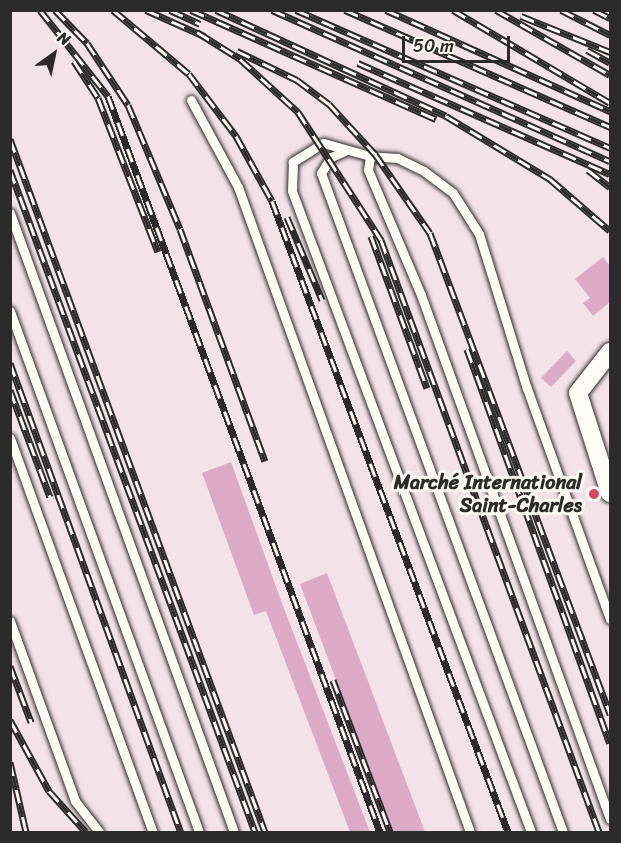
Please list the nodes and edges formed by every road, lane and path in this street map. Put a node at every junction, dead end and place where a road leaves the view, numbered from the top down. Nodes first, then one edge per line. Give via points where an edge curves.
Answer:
1 (191, 100) dead end
2 (347, 150) junction
3 (370, 156) junction
4 (10, 213) edge
5 (10, 311) edge
6 (610, 352) edge
7 (10, 438) edge
8 (610, 493) edge
9 (610, 619) edge
10 (10, 621) edge
11 (610, 819) edge
12 (99, 832) edge
13 (153, 832) edge
14 (199, 832) edge
15 (234, 832) edge
16 (470, 832) edge
17 (531, 832) edge
18 (563, 832) edge

1 - 16 lane via 238,187
2 - 3 lane
2 - 17 lane via 322,143 306,151 293,162 292,191
2 - 18 lane via 331,157 321,173
3 - 9 lane via 397,158 424,171 453,193 479,234 527,389
3 - 11 lane via 368,170 421,295
4 - 15 lane
5 - 14 lane
6 - 8 street via 578,393
7 - 13 lane
10 - 12 lane via 75,801

